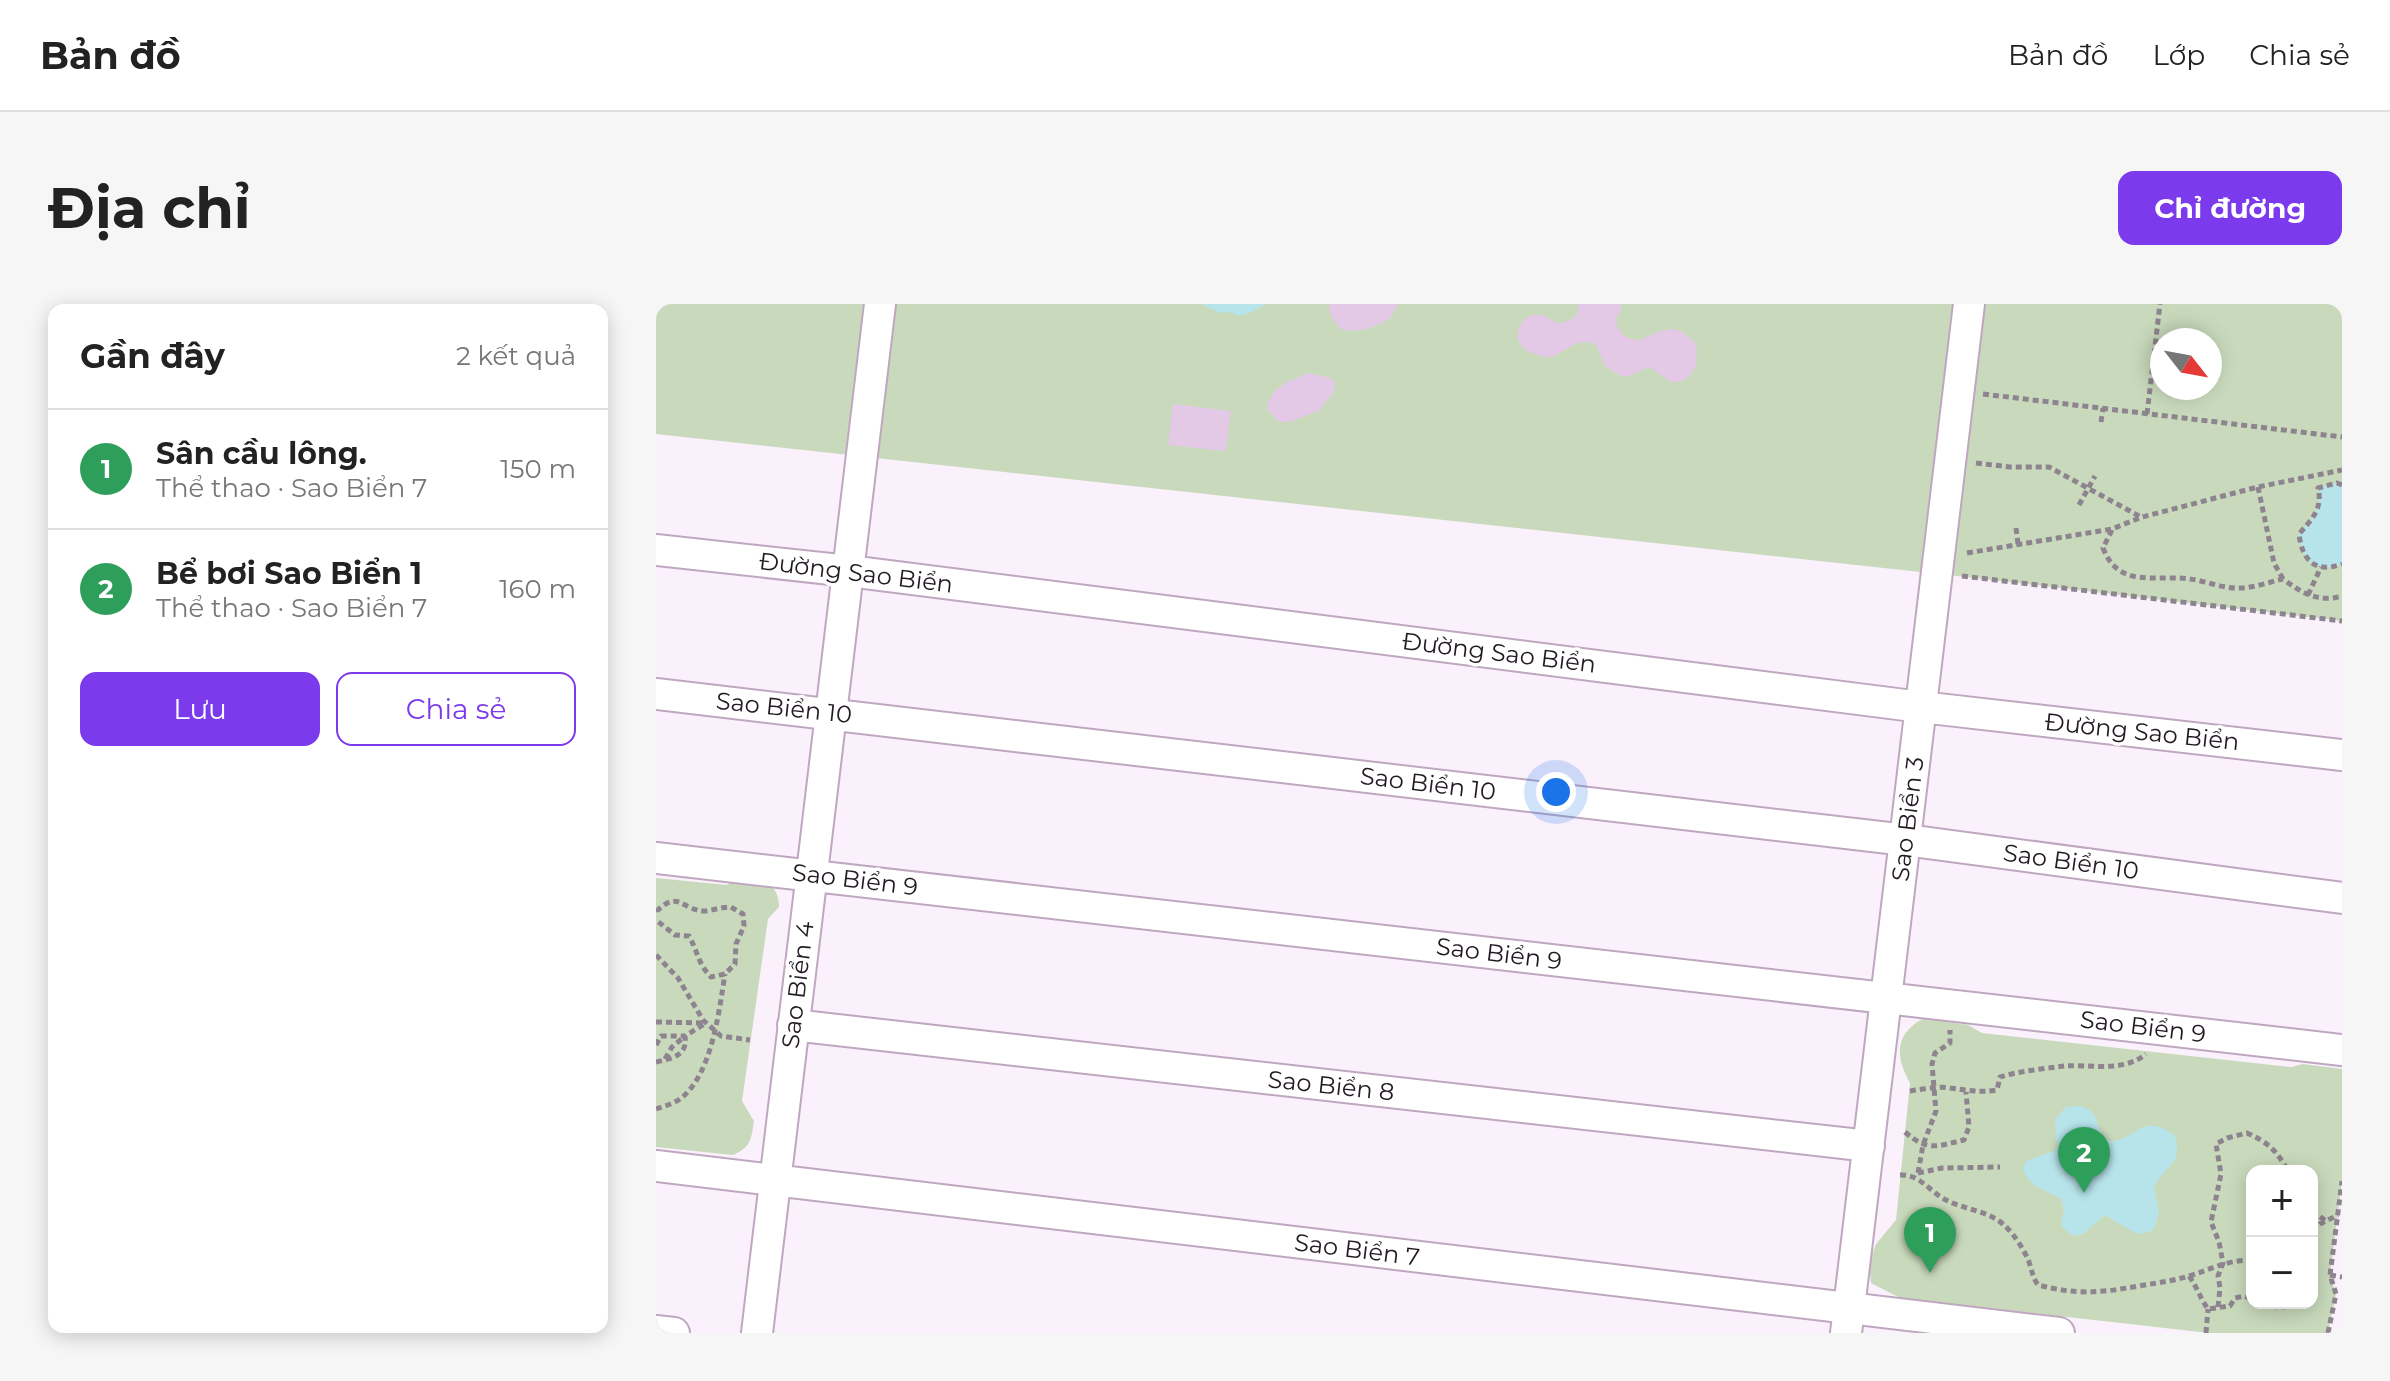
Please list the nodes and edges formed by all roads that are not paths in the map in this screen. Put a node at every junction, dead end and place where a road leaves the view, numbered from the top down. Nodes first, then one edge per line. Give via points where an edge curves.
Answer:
1 (880, 304) edge
2 (1969, 304) edge
3 (656, 550) edge
4 (849, 571) junction
5 (656, 694) edge
6 (1921, 707) junction
7 (830, 713) junction
8 (2342, 755) edge
9 (1906, 840) junction
10 (656, 858) edge
11 (811, 875) junction
12 (2342, 898) edge
13 (1887, 998) junction
14 (793, 1025) junction
15 (2342, 1050) edge
16 (1869, 1146) junction
17 (656, 1166) edge
18 (775, 1180) junction
19 (1848, 1321) edge
20 (656, 1331) edge
21 (674, 1333) edge
22 (757, 1333) edge
23 (2059, 1333) edge

1 - 4 street, Sao Biển 4
2 - 6 street, Sao Biển 3
3 - 4 street, Đường Sao Biển
4 - 6 street, Đường Sao Biển
4 - 7 street, Sao Biển 4
5 - 7 street, Sao Biển 10
6 - 8 street, Đường Sao Biển
6 - 9 street, Sao Biển 3
7 - 9 street, Sao Biển 10
7 - 11 street, Sao Biển 4
9 - 12 street, Sao Biển 10
9 - 13 street, Sao Biển 3
10 - 11 street, Sao Biển 9
11 - 13 street, Sao Biển 9
11 - 14 street, Sao Biển 4
13 - 15 street, Sao Biển 9
13 - 16 street, Sao Biển 3
14 - 16 street, Sao Biển 8
14 - 18 street, Sao Biển 4
16 - 19 street, Sao Biển 3
17 - 18 street, Sao Biển 7
18 - 19 street, Sao Biển 7
18 - 22 street, Sao Biển 4
19 - 23 street, Sao Biển 7
20 - 21 street

